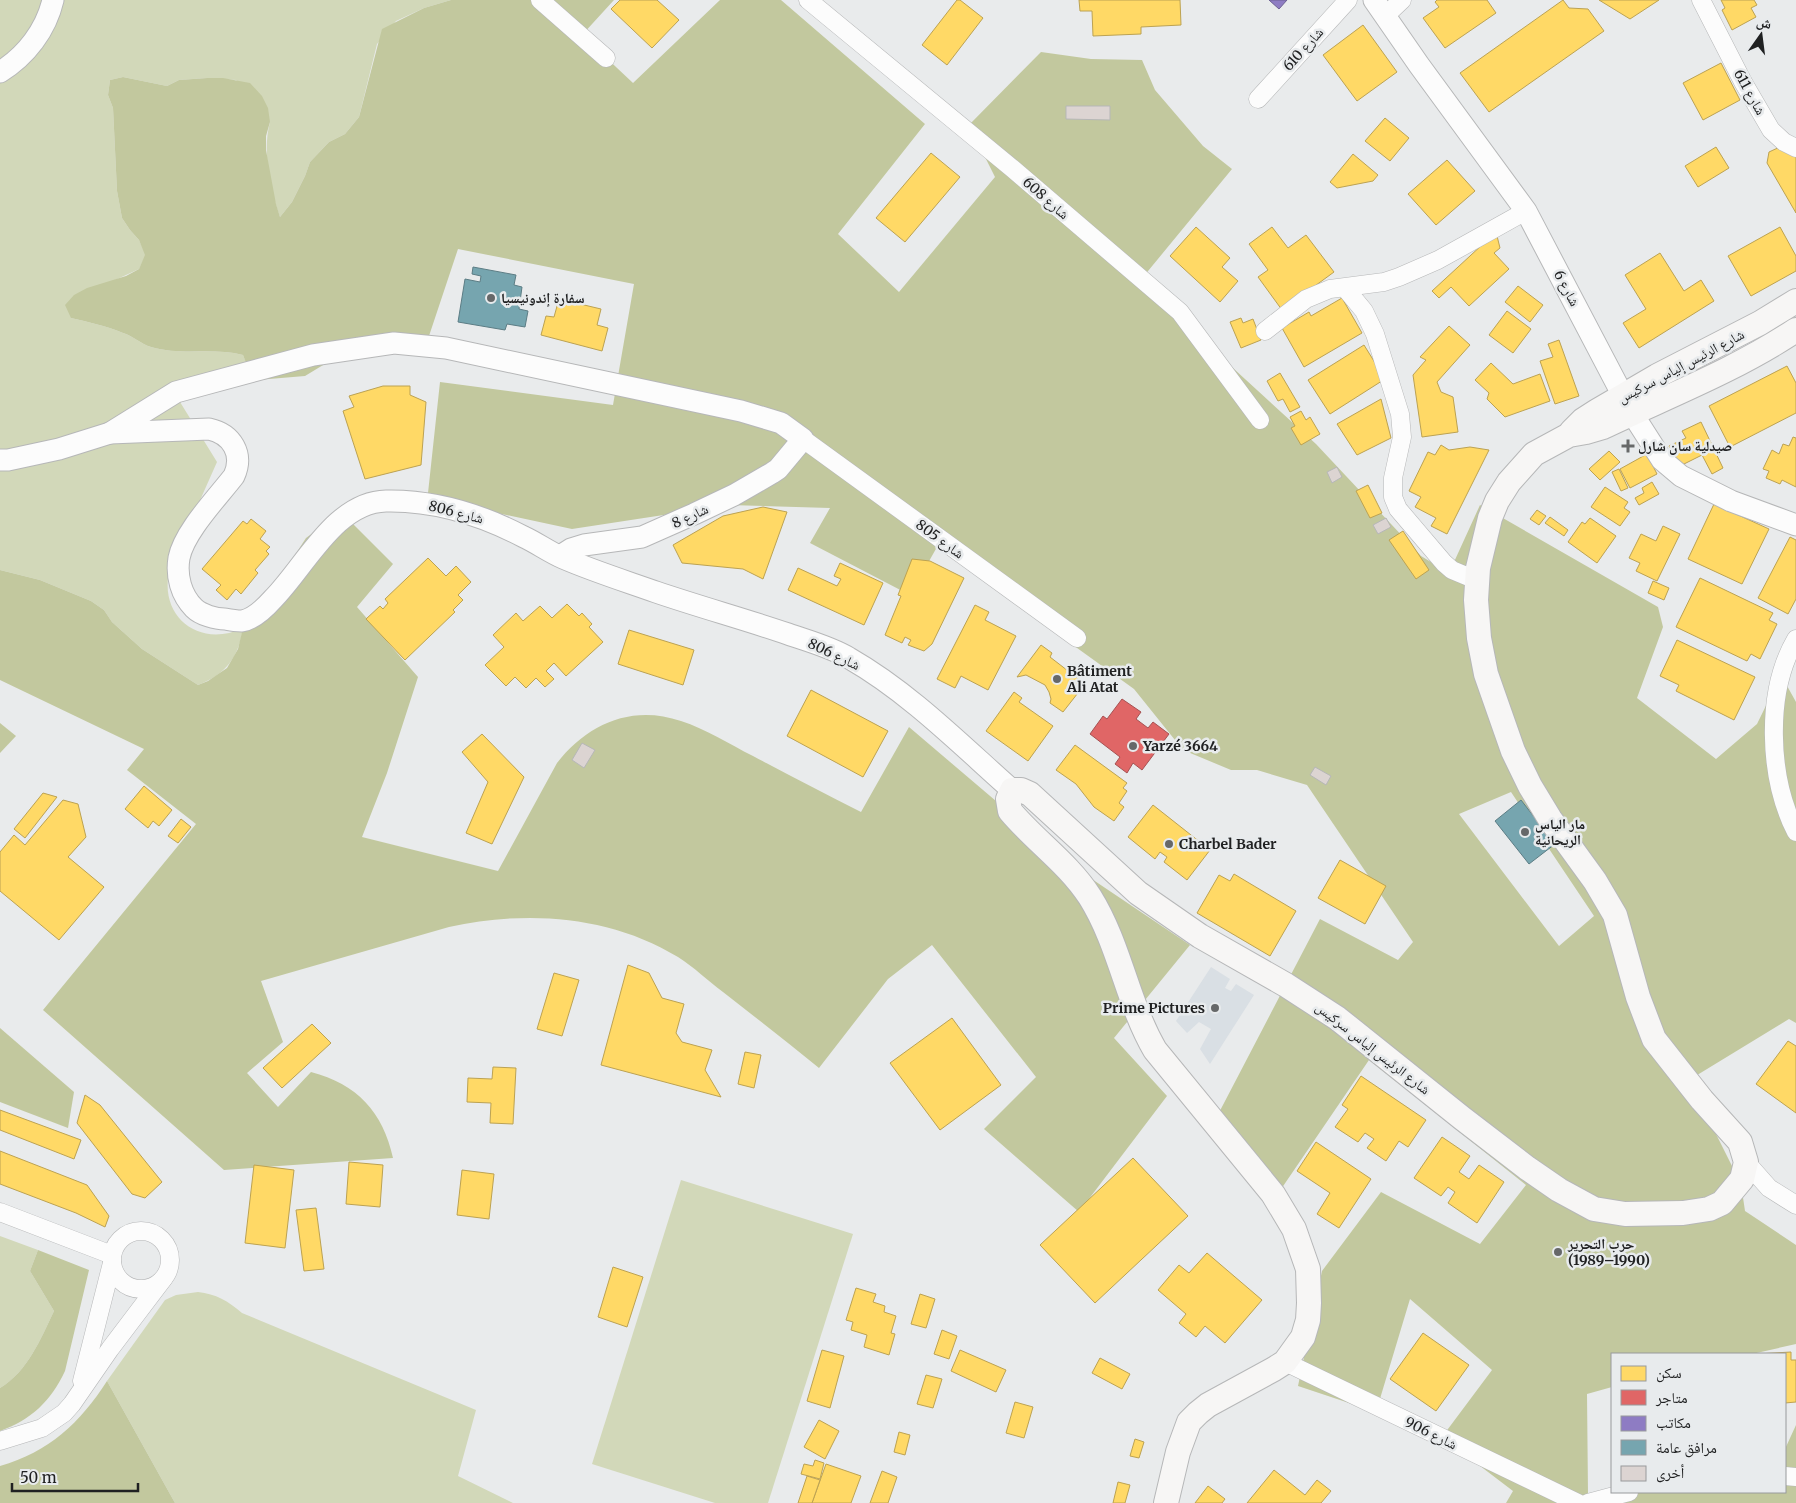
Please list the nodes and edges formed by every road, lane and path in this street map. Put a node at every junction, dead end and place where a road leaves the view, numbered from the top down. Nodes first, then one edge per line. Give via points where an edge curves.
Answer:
1 (53, 0) edge
2 (540, 0) edge
3 (808, 0) edge
4 (1348, 0) edge
5 (1402, 0) edge
6 (1701, 0) edge
7 (1380, 8) edge
8 (606, 58) dead end
9 (0, 72) edge
10 (1258, 99) dead end
11 (1796, 148) edge
12 (1526, 211) junction
13 (1345, 288) junction
14 (1788, 307) edge
15 (1265, 331) dead end
16 (1794, 336) edge
17 (1628, 405) junction
18 (1260, 420) dead end
19 (110, 433) junction
20 (803, 439) junction
21 (0, 460) edge
22 (1796, 525) edge
23 (560, 556) junction
24 (1476, 580) junction
25 (1077, 638) dead end
26 (1796, 639) edge
27 (1012, 790) junction
28 (1796, 832) edge
29 (1746, 1162) junction
30 (1796, 1205) edge
31 (0, 1212) edge
32 (112, 1259) junction
33 (162, 1279) junction
34 (1285, 1362) junction
35 (79, 1393) junction
36 (0, 1441) edge
37 (1625, 1493) edge
38 (1166, 1503) edge
39 (1578, 1503) edge
40 (1588, 1503) edge

1 - 9 street via 49,15 32,44
2 - 8 street
3 - 18 street, شارع 608 via 1180,312
4 - 10 street, شارع 610
5 - 7 street
6 - 11 street, شارع 611 via 1771,130
7 - 12 street, شارع 6
12 - 13 street via 1438,260 1399,277
12 - 17 street, شارع 6
13 - 15 street via 1330,289 1306,299
13 - 24 street via 1364,311 1375,334 1400,414 1402,437 1392,490 1398,509 1444,564
14 - 16 street
14 - 17 main road, شارع الرئيس إلياس سركيس via 1657,376
16 - 17 main road, شارع الرئيس إلياس سركيس via 1716,374
17 - 22 street, شارع 6 via 1662,460 1681,476 1731,501
17 - 24 main road, شارع الرئيس إلياس سركيس via 1583,420 1569,435 1534,454 1509,482 1490,518
19 - 20 street via 176,392 313,355 394,343 446,348 741,411 781,423
19 - 21 street
19 - 23 street, شارع 806 via 209,429 222,433 233,443 238,463 234,476 186,538 179,561 179,582 185,598 197,611 220,619 242,621 261,611 330,529 360,506 383,501 415,502 487,519
20 - 23 street, شارع 8 via 778,469 694,514 642,537 584,545
20 - 25 street, شارع 805
23 - 27 street, شارع 806 via 847,656 884,680 926,714
24 - 29 main road, شارع الرئيس إلياس سركيس via 1479,638 1486,674 1513,751 1550,819 1595,881 1615,915 1654,1039 1740,1142
26 - 28 street via 1784,662 1778,685 1774,756 1783,802
27 - 29 main road, شارع الرئيس إلياس سركيس via 1021,790 1037,800 1152,904 1337,1018 1527,1168 1594,1209 1656,1215 1709,1209 1722,1203 1733,1192 1742,1179
27 - 34 main road via 1008,800 1010,810 1077,879 1101,918 1143,1029 1155,1050 1273,1194 1294,1229 1308,1269 1308,1320 1303,1337
29 - 30 street via 1769,1188
31 - 32 street
32 - 33 street via 118,1278 132,1287 148,1288
32 - 33 street via 119,1240 133,1231 157,1235 168,1248 170,1256 170,1265
32 - 35 street
33 - 35 street
34 - 38 main road via 1208,1405 1189,1422
34 - 39 street, شارع 906
35 - 36 street via 64,1413 49,1425
37 - 40 street

